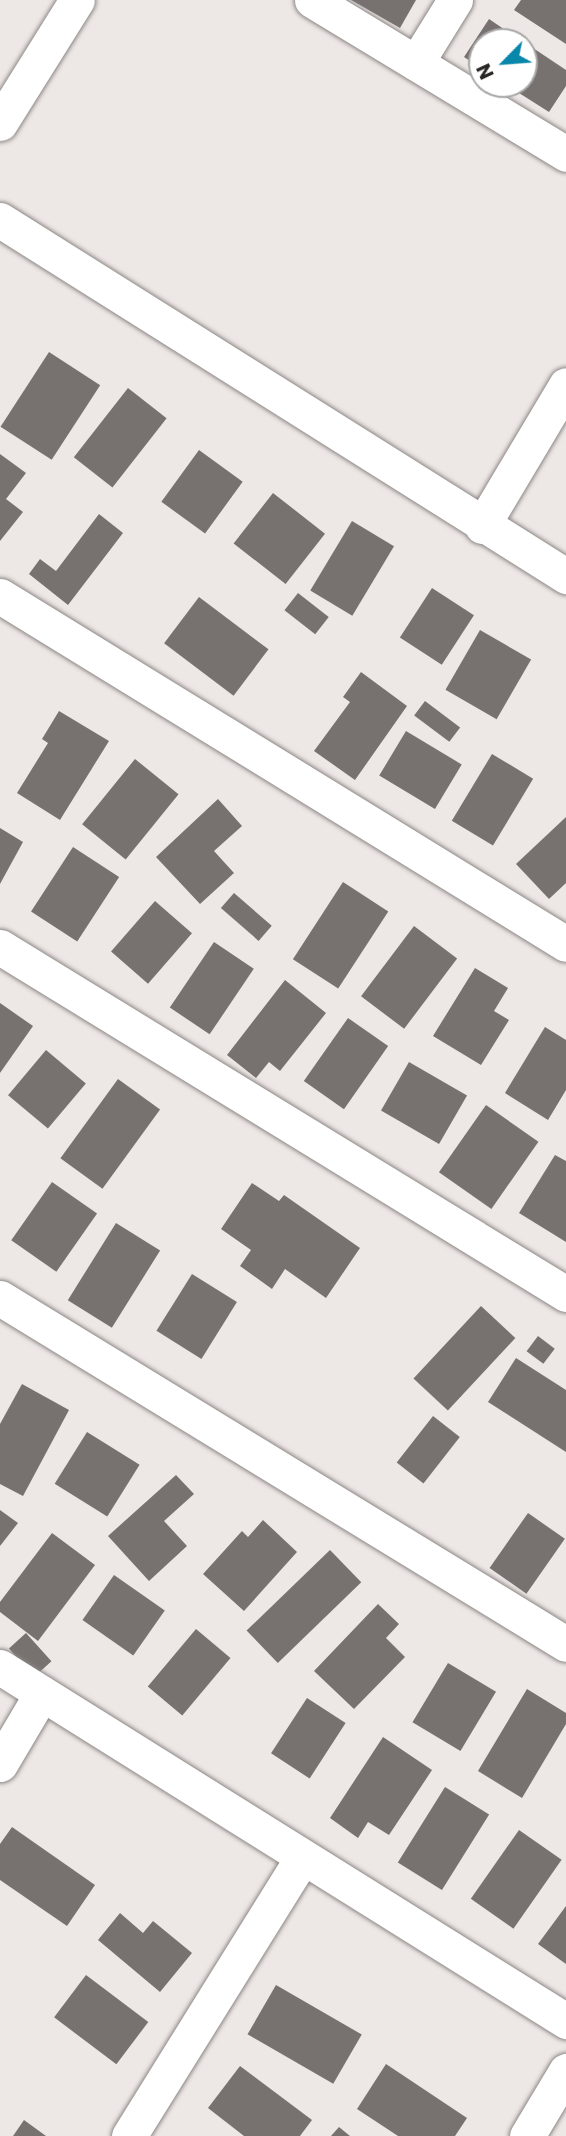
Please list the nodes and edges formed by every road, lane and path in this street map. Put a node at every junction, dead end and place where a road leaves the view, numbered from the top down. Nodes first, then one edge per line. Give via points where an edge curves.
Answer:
1 (77, 0) edge
2 (312, 0) edge
3 (455, 0) edge
4 (416, 63) junction
5 (0, 123) edge
6 (566, 154) edge
7 (0, 220) edge
8 (566, 385) edge
9 (482, 526) junction
10 (566, 576) edge
11 (0, 596) edge
12 (566, 944) edge
13 (0, 947) edge
14 (566, 1294) edge
15 (0, 1298) edge
16 (566, 1644) edge
17 (0, 1667) edge
18 (43, 1693) junction
19 (0, 1764) edge
20 (302, 1858) junction
21 (566, 2021) edge
22 (566, 2071) edge
23 (130, 2136) edge
24 (527, 2136) edge

1 - 5 street
2 - 4 street
3 - 4 street
4 - 6 street
7 - 9 street
8 - 9 street
9 - 10 street
11 - 12 street
13 - 14 street
15 - 16 street
17 - 18 street
18 - 19 street
18 - 20 street
20 - 21 street
20 - 23 street
22 - 24 street

